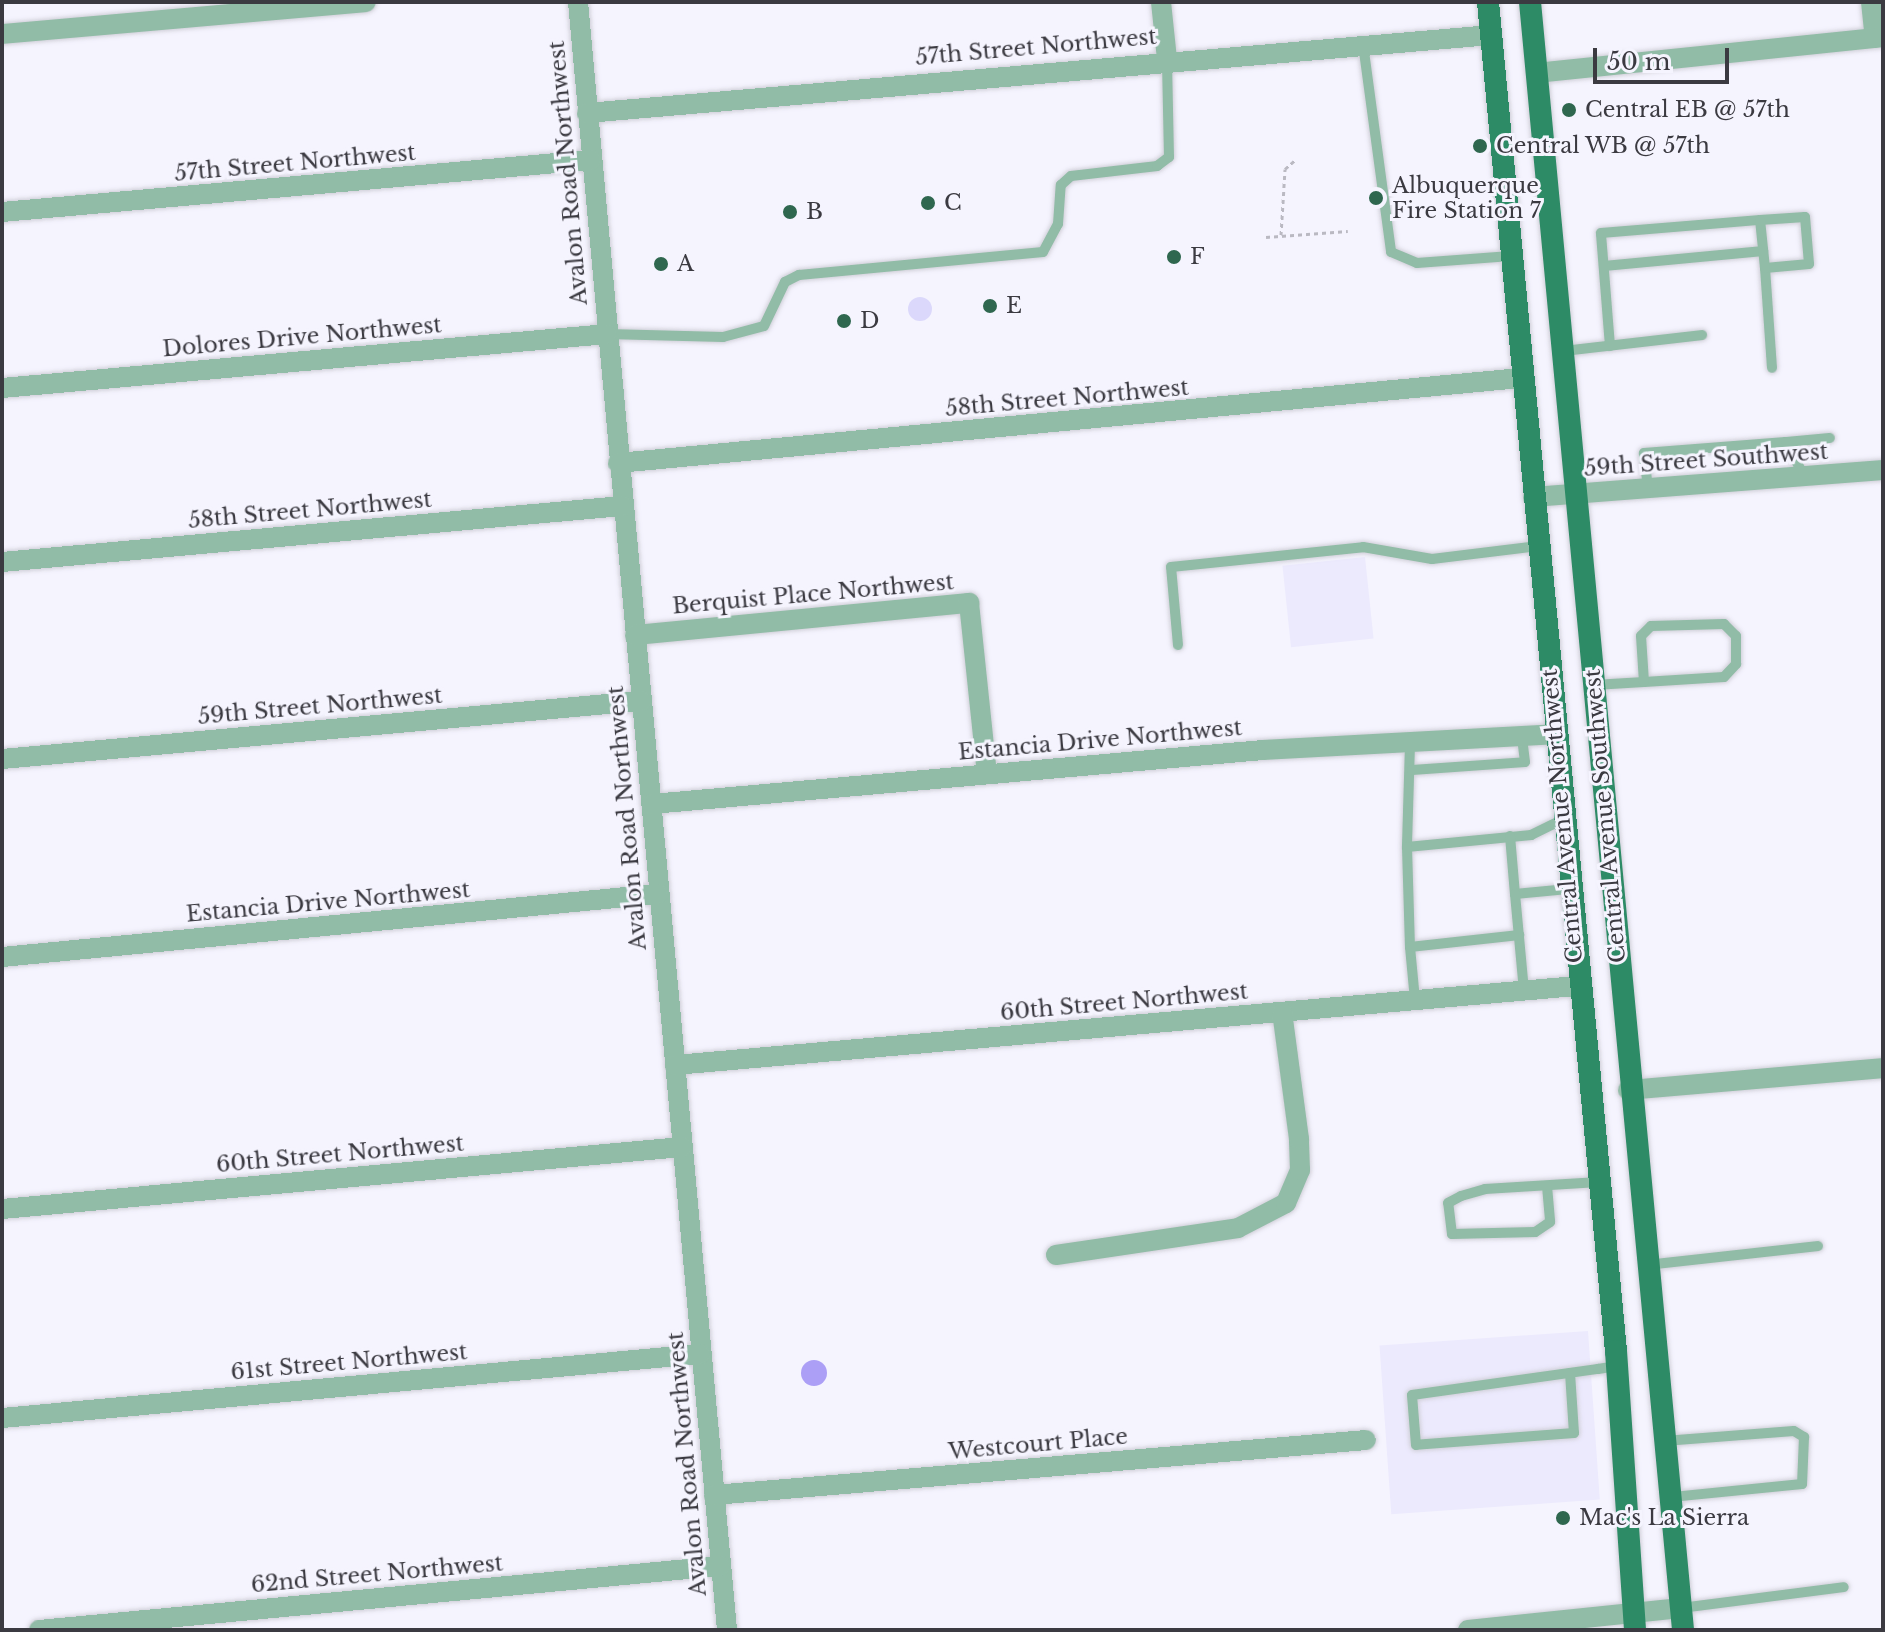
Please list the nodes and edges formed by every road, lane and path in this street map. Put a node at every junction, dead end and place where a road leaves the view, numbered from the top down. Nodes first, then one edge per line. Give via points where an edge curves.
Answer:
1 (366, 2) edge
2 (578, 2) edge
3 (1161, 2) edge
4 (1488, 2) edge
5 (1530, 2) edge
6 (1871, 2) edge
7 (2, 34) edge
8 (1491, 35) junction
9 (1879, 38) edge
10 (1363, 43) junction
11 (1167, 59) junction
12 (1536, 73) junction
13 (587, 113) junction
14 (591, 160) junction
15 (1295, 160) dead end
16 (2, 212) edge
17 (1760, 220) junction
18 (1348, 231) dead end
19 (1281, 236) junction
20 (1266, 237) dead end
21 (1763, 251) junction
22 (1511, 256) junction
23 (1604, 266) junction
24 (1765, 268) junction
25 (607, 334) junction
26 (1702, 335) dead end
27 (1610, 346) junction
28 (1564, 351) junction
29 (1772, 368) dead end
30 (1521, 378) junction
31 (2, 388) edge
32 (1830, 438) dead end
33 (1786, 442) junction
34 (618, 463) junction
35 (1883, 470) edge
36 (1805, 477) junction
37 (1648, 488) junction
38 (1580, 493) junction
39 (1533, 497) junction
40 (622, 506) junction
41 (1538, 546) junction
42 (2, 562) edge
43 (635, 635) junction
44 (1178, 645) dead end
45 (1644, 682) junction
46 (1594, 685) junction
47 (641, 701) junction
48 (1554, 734) junction
49 (1522, 736) junction
50 (1410, 744) junction
51 (2, 759) edge
52 (1412, 770) junction
53 (987, 774) junction
54 (652, 804) junction
55 (1562, 820) junction
56 (1510, 836) junction
57 (1407, 847) junction
58 (1568, 889) junction
59 (658, 894) junction
60 (1515, 894) junction
61 (1519, 935) junction
62 (1410, 947) junction
63 (2, 957) edge
64 (1577, 986) junction
65 (1524, 991) junction
66 (1415, 1000) junction
67 (1282, 1012) junction
68 (675, 1065) junction
69 (1883, 1068) edge
70 (1628, 1090) junction
71 (682, 1147) junction
72 (1599, 1182) junction
73 (1547, 1186) junction
74 (2, 1209) edge
75 (1818, 1246) dead end
76 (1056, 1255) dead end
77 (1645, 1265) junction
78 (700, 1354) junction
79 (1617, 1366) junction
80 (1570, 1373) junction
81 (2, 1418) edge
82 (1366, 1440) dead end
83 (1664, 1441) junction
84 (714, 1495) junction
85 (1671, 1497) junction
86 (720, 1566) junction
87 (1844, 1587) dead end
88 (1682, 1619) edge
89 (1634, 1621) edge
90 (1585, 1624) edge
91 (39, 1630) edge
92 (727, 1630) edge
93 (1468, 1630) edge

1 - 7 street
2 - 13 street, Avalon Road Northwest
3 - 11 street
4 - 8 main road, Central Avenue Northwest
5 - 12 main road, Central Avenue Southwest
6 - 9 street
8 - 10 street, 57th Street Northwest
8 - 22 main road, Central Avenue Northwest
9 - 12 street
10 - 11 street, 57th Street Northwest
10 - 22 lane via 1391,252 1417,263
11 - 13 street, 57th Street Northwest
11 - 25 lane via 1169,157 1157,166 1071,176 1061,185 1058,224 1043,252 799,275 785,282 764,326 723,337
12 - 28 main road, Central Avenue Southwest
13 - 14 street, Avalon Road Northwest
14 - 16 street, 57th Street Northwest
14 - 25 street, Avalon Road Northwest
15 - 19 path via 1285,169
17 - 21 lane
17 - 23 lane via 1601,233
17 - 24 lane via 1805,217 1807,233 1809,264
18 - 19 path
19 - 20 path
21 - 23 lane
21 - 24 lane
22 - 30 main road, Central Avenue Northwest
23 - 27 lane
24 - 29 lane
25 - 31 street, Dolores Drive Northwest
25 - 34 street, Avalon Road Northwest
26 - 27 lane
27 - 28 lane
28 - 38 main road, Central Avenue Southwest
30 - 34 street, 58th Street Northwest
30 - 39 main road, Central Avenue Northwest
32 - 33 lane
33 - 36 lane
33 - 37 lane via 1644,453
34 - 40 street, Avalon Road Northwest
35 - 36 street, 59th Street Southwest
36 - 37 street, 59th Street Southwest
37 - 38 street, 59th Street Southwest
38 - 39 street, 59th Street Southwest
38 - 46 main road, Central Avenue Southwest
39 - 41 main road, Central Avenue Northwest
40 - 42 street, 58th Street Northwest
40 - 43 street, Avalon Road Northwest
41 - 44 lane via 1432,559 1363,547 1171,567
41 - 48 main road, Central Avenue Northwest
43 - 47 street, Avalon Road Northwest
43 - 53 street, Berquist Place Northwest via 969,603
45 - 45 lane via 1724,677 1736,664 1736,636 1724,624 1651,626 1641,636
45 - 46 lane
46 - 70 main road, Central Avenue Southwest
47 - 51 street, 59th Street Northwest
47 - 54 street, Avalon Road Northwest
48 - 49 street, Estancia Drive Northwest
48 - 55 main road, Central Avenue Northwest
49 - 50 street, Estancia Drive Northwest
49 - 52 lane via 1525,762
50 - 52 lane
50 - 53 street, Estancia Drive Northwest
52 - 57 lane
53 - 54 street, Estancia Drive Northwest
54 - 59 street, Avalon Road Northwest
55 - 56 lane
55 - 58 main road, Central Avenue Northwest
56 - 57 lane
56 - 60 lane
57 - 62 lane
58 - 60 lane
58 - 64 main road, Central Avenue Northwest
59 - 63 street, Estancia Drive Northwest
59 - 68 street, Avalon Road Northwest
60 - 61 lane
61 - 62 lane
61 - 65 lane
62 - 66 lane
64 - 65 street, 60th Street Northwest
64 - 72 main road, Central Avenue Northwest
65 - 66 street, 60th Street Northwest
66 - 67 street, 60th Street Northwest
67 - 68 street, 60th Street Northwest
67 - 76 street via 1300,1170 1286,1203 1238,1228
68 - 71 street, Avalon Road Northwest
69 - 70 street
70 - 77 main road, Central Avenue Southwest
71 - 74 street, 60th Street Northwest
71 - 78 street, Avalon Road Northwest
72 - 73 lane
72 - 79 main road, Central Avenue Northwest
73 - 73 lane via 1461,1196 1448,1203 1452,1234 1535,1232 1550,1222
75 - 77 lane
77 - 83 main road, Central Avenue Southwest
78 - 81 street, 61st Street Northwest
78 - 84 street, Avalon Road Northwest
79 - 80 lane
79 - 89 main road, Central Avenue Northwest
80 - 80 lane via 1412,1395 1416,1445 1574,1433
82 - 84 street, Westcourt Place
83 - 85 main road, Central Avenue Southwest
83 - 85 lane via 1794,1431 1804,1437 1802,1484
84 - 86 street, Avalon Road Northwest
85 - 88 main road, Central Avenue Southwest
86 - 91 street, 62nd Street Northwest
86 - 92 street, Avalon Road Northwest
87 - 88 lane
88 - 89 street
89 - 90 street
90 - 93 street

